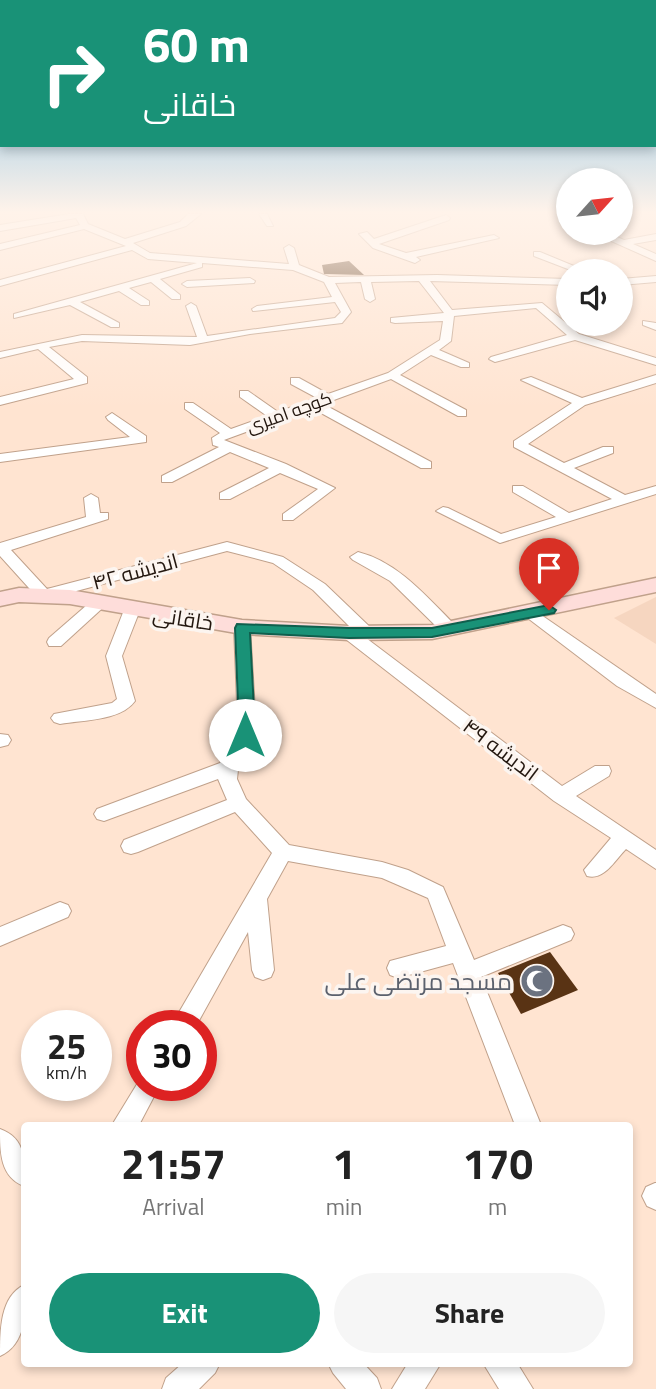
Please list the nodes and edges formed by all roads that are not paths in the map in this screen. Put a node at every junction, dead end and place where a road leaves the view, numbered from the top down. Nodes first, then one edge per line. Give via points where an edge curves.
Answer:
1 (365, 278) edge
2 (134, 279) edge
3 (150, 279) edge
4 (154, 279) edge
5 (325, 279) edge
6 (350, 279) edge
7 (423, 279) edge
8 (464, 279) edge
9 (656, 279) edge
10 (328, 280) junction
11 (250, 281) joint
12 (633, 281) edge
13 (140, 282) junction
14 (556, 282) edge
15 (187, 284) dead end
16 (120, 287) junction
17 (254, 293) dead end
18 (176, 297) dead end
19 (338, 299) junction
20 (370, 299) dead end
21 (71, 301) junction
22 (145, 303) dead end
23 (191, 306) dead end
24 (257, 309) dead end
25 (449, 315) junction
26 (18, 316) dead end
27 (395, 320) dead end
28 (556, 320) edge
29 (115, 325) dead end
30 (575, 336) joint
31 (203, 340) junction
32 (40, 345) junction
33 (430, 350) junction
34 (0, 355) edge
35 (495, 359) dead end
36 (656, 362) edge
37 (464, 365) dead end
38 (393, 375) junction
39 (656, 379) edge
40 (527, 380) dead end
41 (295, 381) dead end
42 (244, 394) dead end
43 (326, 398) junction
44 (0, 401) edge
45 (581, 402) junction
46 (312, 403) junction
47 (189, 406) dead end
48 (462, 413) dead end
49 (275, 416) junction
50 (112, 417) dead end
51 (230, 440) junction
52 (608, 450) dead end
53 (0, 458) edge
54 (426, 465) dead end
55 (281, 467) junction
56 (563, 468) junction
57 (167, 478) dead end
58 (518, 489) dead end
59 (656, 491) edge
60 (225, 496) dead end
61 (91, 498) dead end
62 (624, 500) junction
63 (443, 511) dead end
64 (288, 517) dead end
65 (568, 518) junction
66 (227, 546) joint
67 (0, 548) edge
68 (358, 557) dead end
69 (656, 585) edge
70 (44, 595) junction
71 (0, 599) edge
72 (101, 601) junction
73 (132, 610) junction
74 (531, 613) junction
75 (242, 628) junction
76 (449, 629) junction
77 (357, 633) junction
78 (55, 642) dead end
79 (656, 702) edge
80 (60, 719) dead end
81 (229, 767) junction
82 (602, 771) dead end
83 (561, 796) junction
84 (238, 803) junction
85 (104, 814) dead end
86 (625, 837) junction
87 (131, 846) dead end
88 (283, 852) junction
89 (656, 861) edge
90 (594, 870) dead end
91 (256, 899) junction
92 (60, 911) dead end
93 (563, 934) dead end
94 (0, 937) edge
95 (464, 962) junction
96 (398, 968) dead end
97 (263, 970) dead end
98 (192, 1010) edge
99 (139, 1101) edge
100 (127, 1122) edge
101 (527, 1122) edge
102 (0, 1141) edge
103 (21, 1169) edge
104 (21, 1304) edge
105 (0, 1341) edge
106 (201, 1367) edge
107 (347, 1367) edge
108 (423, 1367) edge
109 (501, 1367) edge
110 (177, 1389) edge
111 (366, 1389) edge
112 (407, 1389) edge
113 (518, 1389) edge

1 - 20 street
2 - 13 street
3 - 13 street
4 - 18 street
5 - 10 street
6 - 10 street
7 - 25 street
8 - 14 street
9 - 12 street
10 - 19 street
11 - 15 street
11 - 17 street
13 - 16 street
16 - 21 street
16 - 22 street
19 - 24 street
19 - 31 street via 346,312 338,321
21 - 26 street
21 - 29 street
23 - 31 street
25 - 27 street
25 - 28 street via 538,305
25 - 33 street, کوچه امیری via 445,341
30 - 35 street
30 - 36 street
31 - 32 street via 82,338
32 - 34 street
32 - 44 street via 83,380
33 - 37 street
33 - 38 street, کوچه امیری
38 - 43 street, کوچه امیری
38 - 48 street
39 - 45 street
40 - 45 street
41 - 43 street
42 - 49 street
43 - 46 street, کوچه امیری
45 - 56 street via 519,444
46 - 49 street, کوچه امیری
46 - 54 street
47 - 51 street
49 - 51 street, کوچه امیری
50 - 53 street via 141,439
51 - 55 street, کوچه امیری
51 - 57 street
52 - 56 street
55 - 60 street
55 - 64 street, کوچه امیری via 328,488
56 - 62 street
58 - 65 street
59 - 62 street
61 - 67 street via 98,518
62 - 65 street
63 - 65 street via 500,539
66 - 70 street, اندیشه ۴۲
66 - 77 street, اندیشه ۴۹ via 278,560 319,587
67 - 70 street
68 - 76 street via 418,597
69 - 74 main road, خاقانی
70 - 71 main road, خاقانی
70 - 72 main road, خاقانی
72 - 73 main road, خاقانی
72 - 78 street
73 - 75 main road, خاقانی
73 - 80 street via 114,656 126,701 117,708
74 - 76 main road, خاقانی
74 - 79 street
75 - 77 main road, خاقانی
75 - 81 street via 247,728
76 - 77 main road, خاقانی
77 - 83 street, اندیشه ۴۹
81 - 84 street via 227,779
81 - 85 street
82 - 83 street
83 - 86 street, اندیشه ۴۹
84 - 87 street
84 - 88 street
86 - 89 street, اندیشه ۴۹
86 - 90 street
88 - 91 street
88 - 95 street via 369,867 424,885 436,893
91 - 97 street
91 - 98 street
92 - 94 street
93 - 95 street
95 - 96 street
95 - 101 street
99 - 100 street
102 - 103 street
104 - 105 street
106 - 110 street
107 - 111 street
108 - 112 street
109 - 113 street

